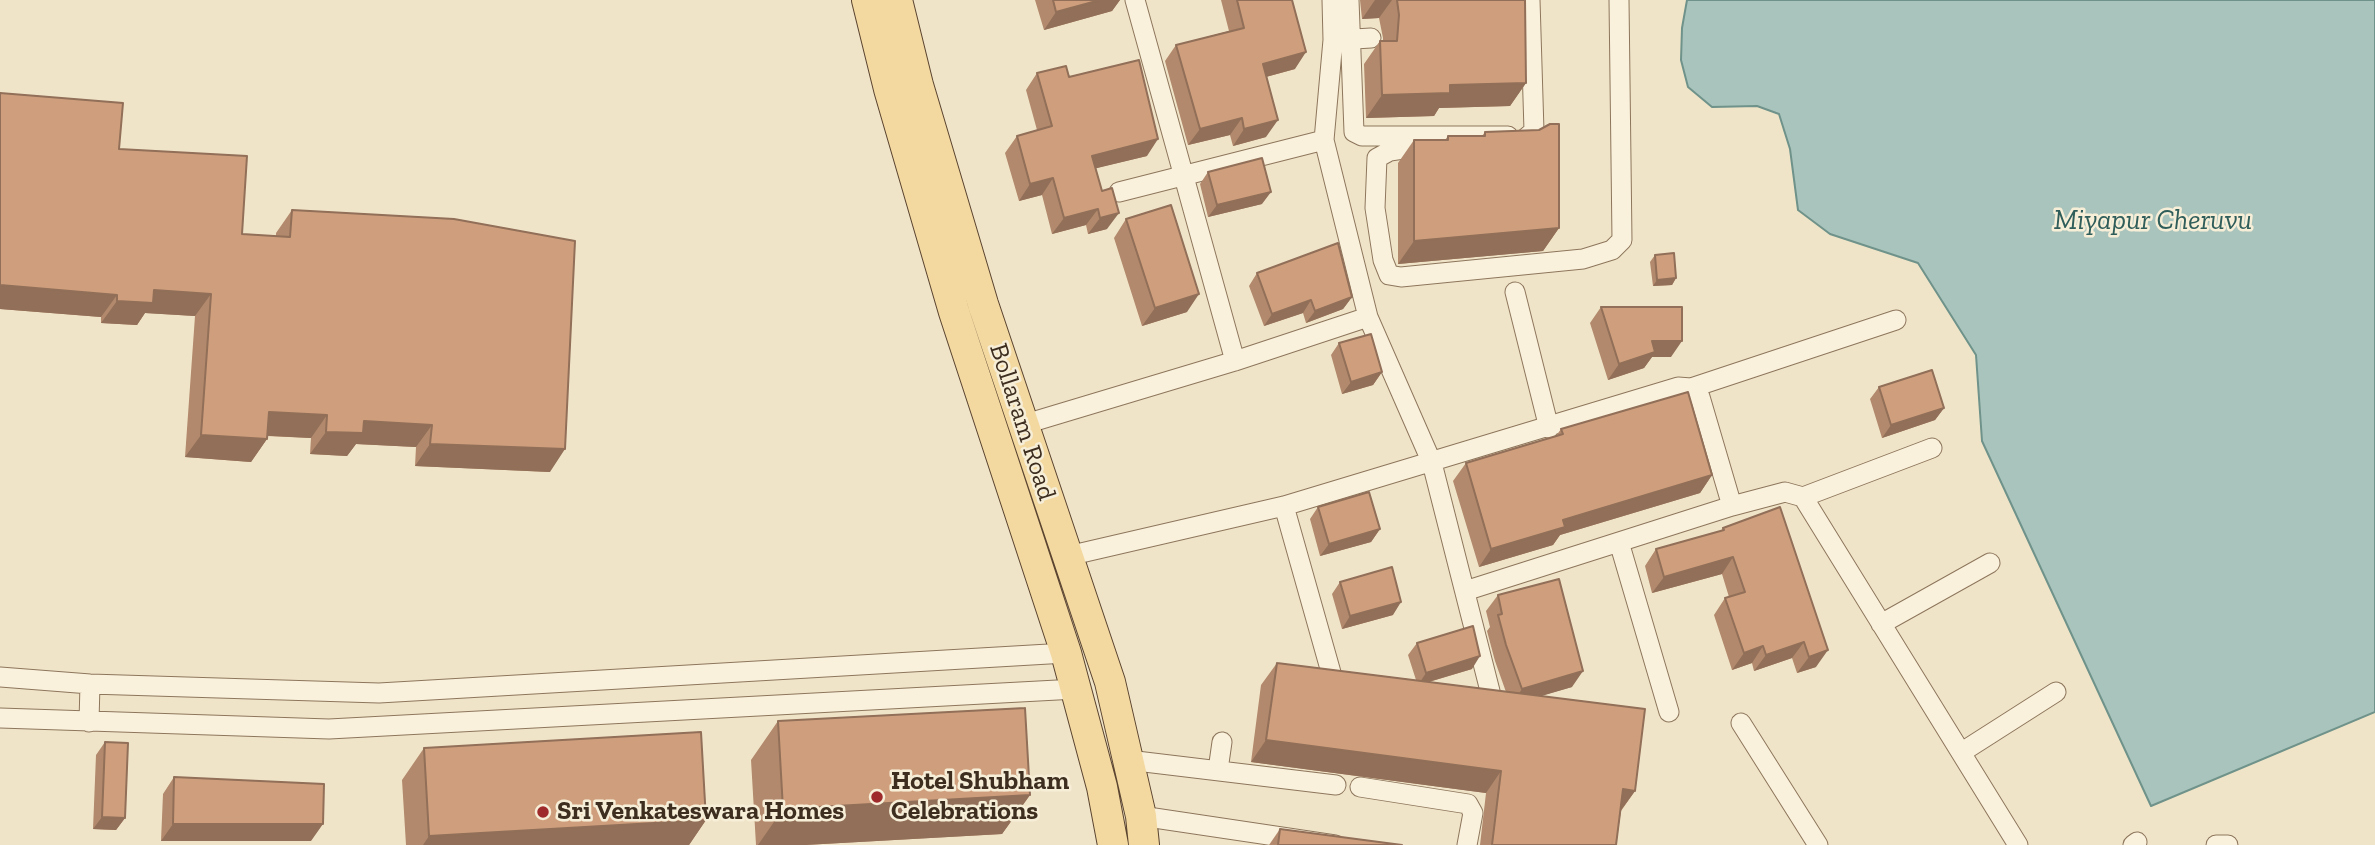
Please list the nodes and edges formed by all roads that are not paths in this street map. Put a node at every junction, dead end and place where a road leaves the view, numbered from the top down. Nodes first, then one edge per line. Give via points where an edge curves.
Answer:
1 (867, 0) edge
2 (897, 0) edge
3 (1135, 0) edge
4 (1332, 0) edge
5 (1349, 0) edge
6 (1523, 0) edge
7 (1530, 0) edge
8 (1619, 0) edge
9 (1371, 38) dead end
10 (1342, 40) junction
11 (1325, 140) junction
12 (1184, 176) junction
13 (1119, 192) dead end
14 (1376, 208) junction
15 (1343, 213) junction
16 (1389, 275) junction
17 (1359, 282) junction
18 (1514, 292) dead end
19 (1368, 317) junction
20 (1896, 320) dead end
21 (1235, 361) junction
22 (1691, 388) junction
23 (1022, 425) junction
24 (1549, 428) junction
25 (1932, 448) dead end
26 (1432, 463) junction
27 (1803, 497) junction
28 (1284, 506) junction
29 (1732, 506) junction
30 (1619, 542) junction
31 (1068, 556) junction
32 (1990, 563) dead end
33 (1465, 591) junction
34 (1881, 624) junction
35 (1066, 653) junction
36 (1332, 676) edge
37 (0, 677) edge
38 (90, 684) junction
39 (1076, 689) junction
40 (1490, 691) edge
41 (2056, 692) dead end
42 (1669, 712) dead end
43 (0, 718) edge
44 (89, 722) junction
45 (1741, 723) dead end
46 (1222, 742) dead end
47 (1962, 752) junction
48 (1128, 760) junction
49 (1218, 770) junction
50 (1336, 785) dead end
51 (1360, 787) dead end
52 (1142, 831) edge
53 (1113, 845) edge
54 (1335, 845) edge
55 (1467, 845) edge
56 (1818, 845) edge
57 (2018, 845) edge
58 (2216, 845) edge
59 (2228, 845) edge

1 - 35 main road, Bollaram Road via 954,312
2 - 23 main road, Bollaram Road via 918,85
3 - 12 street
4 - 10 street
5 - 10 street
6 - 10 street via 1524,117 1512,136 1362,136 1354,132
7 - 14 street via 1534,131 1522,141 1417,145 1383,154 1374,165
8 - 16 street via 1622,240 1612,250 1583,259
9 - 10 street
10 - 11 street
11 - 12 street
11 - 15 street
12 - 13 street
12 - 21 street
14 - 15 street
14 - 16 street
15 - 17 street
16 - 17 street
17 - 19 street
18 - 24 street
19 - 21 street
19 - 26 street
20 - 22 street
21 - 23 street
22 - 24 street via 1678,387
22 - 29 street via 1700,397
23 - 31 main road, Bollaram Road
24 - 26 street
25 - 27 street
26 - 28 street
26 - 33 street
27 - 29 street via 1785,492
27 - 34 street
28 - 31 street
28 - 36 street
29 - 30 street
30 - 33 street
30 - 42 street
31 - 48 main road, Bollaram Road via 1110,682
32 - 34 street
33 - 40 street
34 - 47 street
35 - 38 street via 379,693
35 - 39 main road, Bollaram Road
37 - 38 street
38 - 44 street
39 - 44 street via 330,729
39 - 53 main road, Bollaram Road
41 - 47 street
43 - 44 street
45 - 56 street
46 - 49 street
47 - 57 street
48 - 49 street
48 - 52 main road, Bollaram Road
49 - 50 street
51 - 55 street via 1468,804 1473,813
52 - 54 street
58 - 59 street

